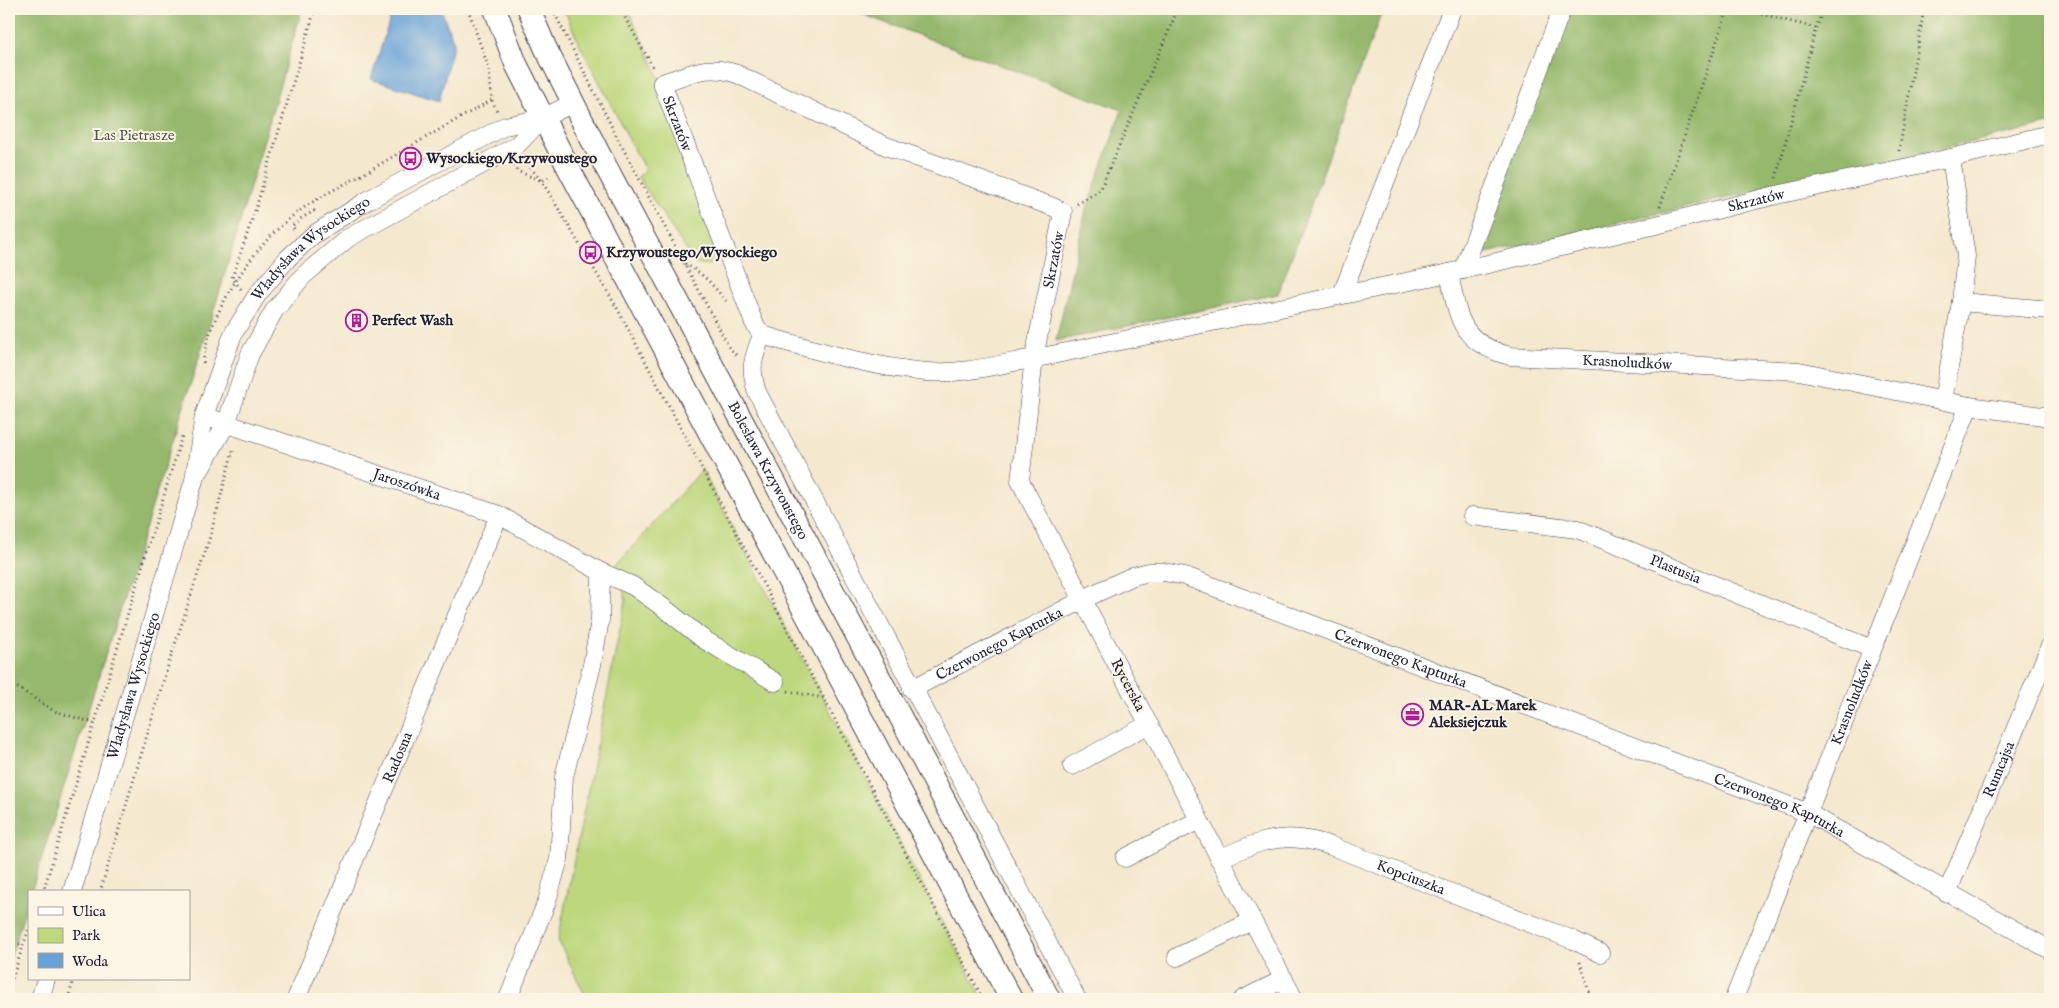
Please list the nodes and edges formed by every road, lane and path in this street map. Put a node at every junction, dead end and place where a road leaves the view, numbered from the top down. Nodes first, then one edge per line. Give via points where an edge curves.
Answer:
1 (314, 9) edge
2 (468, 9) edge
3 (495, 9) edge
4 (529, 9) edge
5 (552, 9) edge
6 (620, 9) edge
7 (1178, 9) edge
8 (1452, 9) edge
9 (1562, 9) edge
10 (1728, 9) edge
11 (1742, 9) edge
12 (1823, 9) edge
13 (1924, 9) edge
14 (1816, 28) junction
15 (662, 83) junction
16 (573, 103) junction
17 (496, 110) dead end
18 (543, 118) junction
19 (2050, 134) edge
20 (1899, 152) dead end
21 (1951, 158) junction
22 (514, 165) dead end
23 (506, 169) dead end
24 (542, 181) dead end
25 (1772, 196) junction
26 (1063, 212) junction
27 (1656, 225) junction
28 (684, 264) junction
29 (1456, 271) junction
30 (1342, 294) junction
31 (246, 296) dead end
32 (1961, 302) junction
33 (2050, 310) edge
34 (749, 311) junction
35 (762, 335) junction
36 (729, 347) dead end
37 (1034, 358) junction
38 (1943, 400) junction
39 (1969, 406) junction
40 (204, 416) junction
41 (2050, 417) edge
42 (233, 426) junction
43 (184, 428) dead end
44 (194, 480) junction
45 (499, 515) junction
46 (1472, 516) dead end
47 (602, 572) junction
48 (1084, 600) junction
49 (2050, 646) edge
50 (1872, 649) junction
51 (9, 682) edge
52 (775, 682) joint
53 (912, 689) junction
54 (823, 698) junction
55 (94, 723) junction
56 (1149, 724) junction
57 (1072, 766) dead end
58 (1808, 813) junction
59 (1199, 820) junction
60 (964, 838) junction
61 (930, 846) junction
62 (1125, 858) dead end
63 (1220, 859) junction
64 (44, 890) edge
65 (73, 890) edge
66 (101, 890) edge
67 (1947, 893) junction
68 (1252, 921) junction
69 (28, 930) edge
70 (1573, 940) junction
71 (9, 942) edge
72 (22, 945) junction
73 (2050, 950) edge
74 (1600, 953) dead end
75 (1177, 957) dead end
76 (1284, 979) junction
77 (46, 980) edge
78 (74, 980) edge
79 (9, 988) edge
80 (40, 999) edge
81 (68, 999) edge
82 (296, 999) edge
83 (508, 999) edge
84 (983, 999) edge
85 (1011, 999) edge
86 (1049, 999) edge
87 (1077, 999) edge
88 (1243, 999) edge
89 (1294, 999) edge
90 (1591, 999) edge
91 (1734, 999) edge

1 - 31 path via 256,208 232,278
2 - 17 path via 489,69
3 - 18 main road via 516,64
4 - 16 main road
5 - 28 path
6 - 15 path
7 - 26 path via 1100,190
8 - 30 street
9 - 29 street
10 - 27 path
11 - 14 path
12 - 14 path
13 - 20 path
14 - 25 path
15 - 26 street, Skrzatów via 707,68 721,68 886,146
15 - 34 street, Skrzatów
16 - 18 street, Władysława Wysockiego
16 - 60 main road, Bolesława Krzywoustego
18 - 40 street, Władysława Wysockiego via 505,126 368,200 313,235 286,259 257,294 233,334
18 - 42 street, Władysława Wysockiego via 516,146 348,238 303,276 274,311 250,354
18 - 61 main road
19 - 21 street, Skrzatów
21 - 25 street, Skrzatów
21 - 32 street via 1966,256
22 - 23 path
24 - 54 path via 616,308
25 - 27 street, Skrzatów
26 - 37 street, Skrzatów
27 - 29 street, Skrzatów
28 - 34 path via 699,270 737,311
28 - 36 path
29 - 30 street, Skrzatów
29 - 38 street, Krasnoludków via 1457,313 1466,331 1494,352 1510,356 1799,371
30 - 37 street, Skrzatów
32 - 33 street
32 - 38 street
34 - 35 street, Skrzatów
35 - 37 street, Skrzatów via 870,363 927,372 965,370
35 - 53 street via 751,370 757,392
37 - 48 street, Rycerska via 1020,481
38 - 39 street, Krasnoludków
39 - 41 street, Krasnoludków
39 - 50 street, Krasnoludków
40 - 42 street, Jaroszówka
40 - 44 street, Władysława Wysockiego
42 - 44 street, Władysława Wysockiego
42 - 45 street, Jaroszówka
42 - 66 path via 209,540
43 - 55 path
44 - 65 street, Władysława Wysockiego
45 - 47 street, Jaroszówka
45 - 82 street, Radosna
46 - 50 street, Plastusia via 1577,529
47 - 52 street, Jaroszówka via 633,586 703,639
47 - 83 street via 600,620 592,665 564,776 559,859 547,901
48 - 53 street, Czerwonego Kapturka
48 - 56 street, Rycerska
48 - 58 street, Czerwonego Kapturka via 1141,574 1164,572 1184,576
49 - 67 street, Rumcajsa
50 - 58 street, Krasnoludków
51 - 55 path via 54,711
52 - 54 path via 796,694
53 - 87 street
54 - 84 path
55 - 64 path
56 - 57 street
56 - 59 street, Rycerska
58 - 67 street, Czerwonego Kapturka
58 - 91 street, Krasnoludków
59 - 62 street
59 - 63 street, Rycerska
60 - 61 main road via 944,827 931,835
60 - 86 main road, Bolesława Krzywoustego
61 - 85 main road
63 - 68 street, Rycerska
63 - 70 street, Kopciuszka via 1249,845 1278,838 1301,838 1332,846
67 - 73 street, Czerwonego Kapturka
68 - 75 street
68 - 76 street, Rycerska
69 - 72 path
70 - 74 street, Kopciuszka
70 - 90 path
71 - 72 path
72 - 79 path
76 - 88 street
76 - 89 street, Rycerska
77 - 80 street
78 - 81 path

